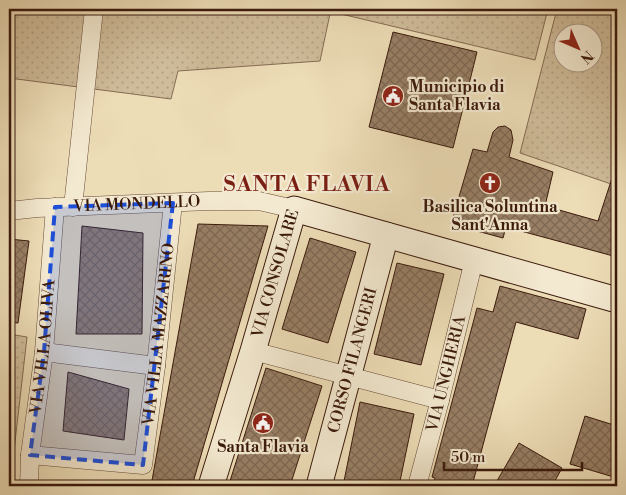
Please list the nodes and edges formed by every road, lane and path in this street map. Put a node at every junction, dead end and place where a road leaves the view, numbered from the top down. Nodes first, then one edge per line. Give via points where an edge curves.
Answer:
1 (94, 9) edge
2 (173, 202) junction
3 (73, 206) junction
4 (55, 207) junction
5 (294, 209) junction
6 (9, 211) edge
7 (386, 235) junction
8 (474, 260) junction
9 (614, 294) edge
10 (253, 351) junction
11 (44, 352) junction
12 (156, 366) junction
13 (348, 376) junction
14 (440, 400) junction
15 (30, 455) junction
16 (29, 486) edge
17 (212, 486) edge
18 (319, 486) edge
19 (418, 486) edge

1 - 3 street
2 - 3 street, VIA MONDELLO
2 - 5 street, VIA MONDELLO via 259,201
2 - 12 street, VIA VILLA MAZZARINO
3 - 4 street, VIA MONDELLO
4 - 6 street, VIA MONDELLO
4 - 11 street, VIA VILLA OLIVA
5 - 7 street, VIA CONSOLARE
5 - 10 street, VIA CONSOLARE
7 - 8 street, VIA CONSOLARE
7 - 13 street, CORSO FILANGERI
8 - 9 street, VIA CONSOLARE
8 - 14 street, VIA UNGHERIA
10 - 13 street
10 - 17 street, VIA CONSOLARE
11 - 12 street
11 - 15 street, VIA VILLA OLIVA
12 - 15 street, VIA VILLA MAZZARINO via 144,465
13 - 14 street
13 - 18 street, CORSO FILANGERI
14 - 19 street, VIA UNGHERIA
15 - 16 street, VIA VILLA OLIVA

